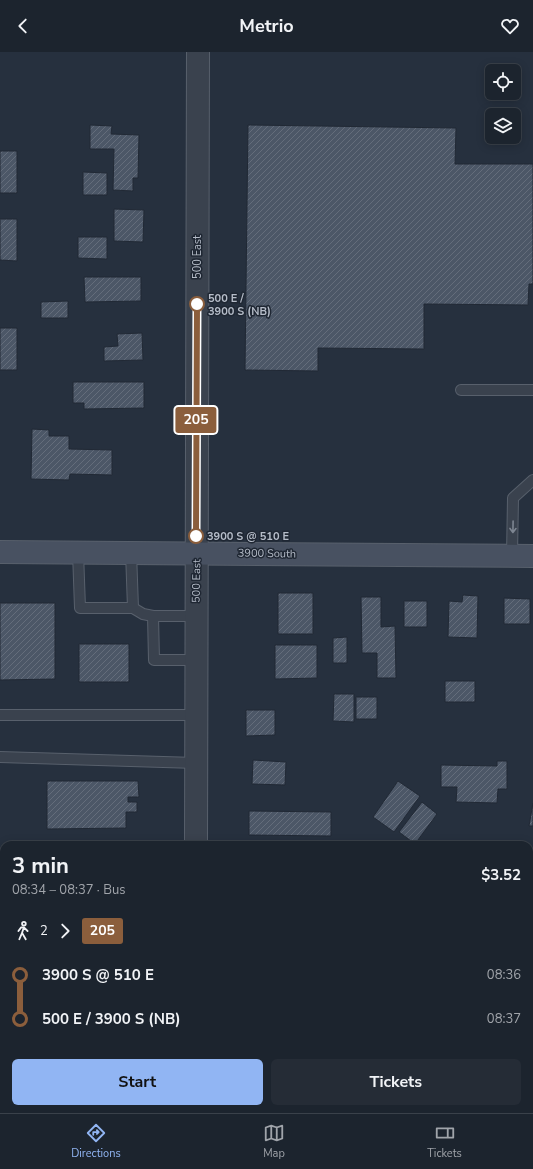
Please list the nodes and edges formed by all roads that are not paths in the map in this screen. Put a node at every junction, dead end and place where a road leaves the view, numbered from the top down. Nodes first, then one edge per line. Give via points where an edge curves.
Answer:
1 (198, 52) edge
2 (461, 390) dead end
3 (533, 390) edge
4 (533, 480) edge
5 (0, 552) edge
6 (78, 552) junction
7 (131, 552) junction
8 (196, 552) junction
9 (523, 556) edge
10 (133, 608) junction
11 (153, 616) junction
12 (196, 616) junction
13 (197, 660) junction
14 (0, 715) edge
15 (197, 715) junction
16 (0, 758) edge
17 (196, 763) junction
18 (196, 841) edge

1 - 8 street, 500 East
2 - 3 lane
4 -> 9 lane via 513,498
5 - 6 main road, 3900 South
6 - 7 main road, 3900 South
6 - 10 lane via 80,608
7 - 8 main road, 3900 South
7 - 10 lane
8 - 9 main road, 3900 South
8 - 12 street, 500 East
10 - 11 lane
11 - 12 lane
11 - 13 lane via 154,660
12 - 13 street, 500 East
13 - 15 street, 500 East
14 - 15 lane
15 - 17 street, 500 East
16 - 17 lane
17 - 18 street, 500 East

